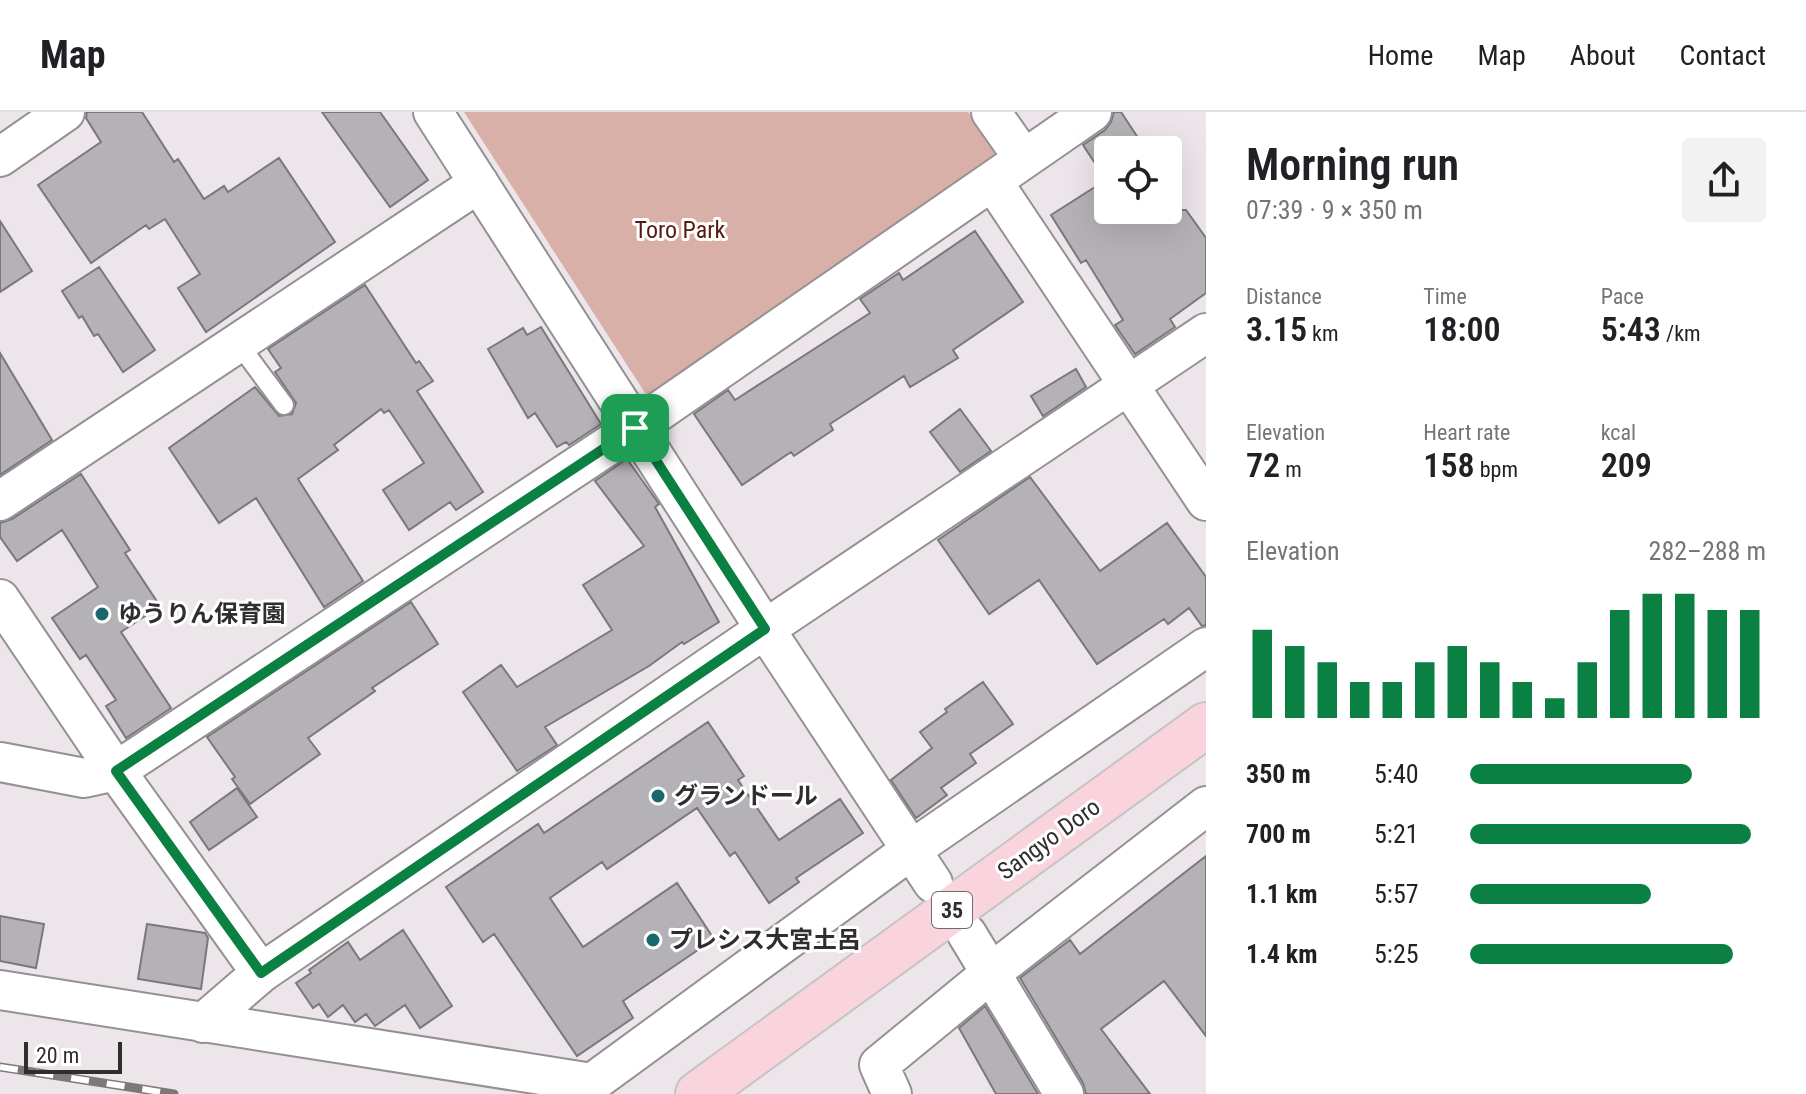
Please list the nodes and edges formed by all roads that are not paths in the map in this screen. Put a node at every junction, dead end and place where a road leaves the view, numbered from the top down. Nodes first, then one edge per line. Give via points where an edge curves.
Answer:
1 (65, 112) edge
2 (433, 112) edge
3 (991, 112) edge
4 (1092, 112) edge
5 (0, 157) edge
6 (1024, 159) junction
7 (993, 182) junction
8 (479, 183) junction
9 (1206, 333) edge
10 (238, 343) junction
11 (1127, 385) junction
12 (284, 405) dead end
13 (635, 428) junction
14 (0, 501) edge
15 (1206, 501) edge
16 (0, 599) edge
17 (765, 629) junction
18 (1206, 647) edge
19 (1206, 725) edge
20 (0, 762) edge
21 (116, 771) junction
22 (1206, 806) edge
23 (911, 850) junction
24 (933, 883) dead end
25 (967, 934) dead end
26 (992, 972) junction
27 (261, 973) junction
28 (0, 990) edge
29 (203, 1023) junction
30 (698, 1094) edge
31 (892, 1094) edge
32 (1064, 1094) edge

1 - 5 street
2 - 8 street
3 - 6 street
4 - 6 street
6 - 7 street
7 - 11 street
7 - 13 street
8 - 10 street
8 - 13 street
9 - 11 street
10 - 12 lane
10 - 14 street
11 - 15 street
11 - 17 street
13 - 17 street
13 - 21 street
16 - 21 street
17 - 23 street
17 - 27 street
18 - 23 street
19 - 30 main road, Sangyo Doro / 35
20 - 21 street via 84,778
21 - 27 street
22 - 26 street
23 - 24 street
23 - 29 street via 592,1083
25 - 26 street
26 - 31 street via 879,1065
26 - 32 street
27 - 29 street
28 - 29 street

